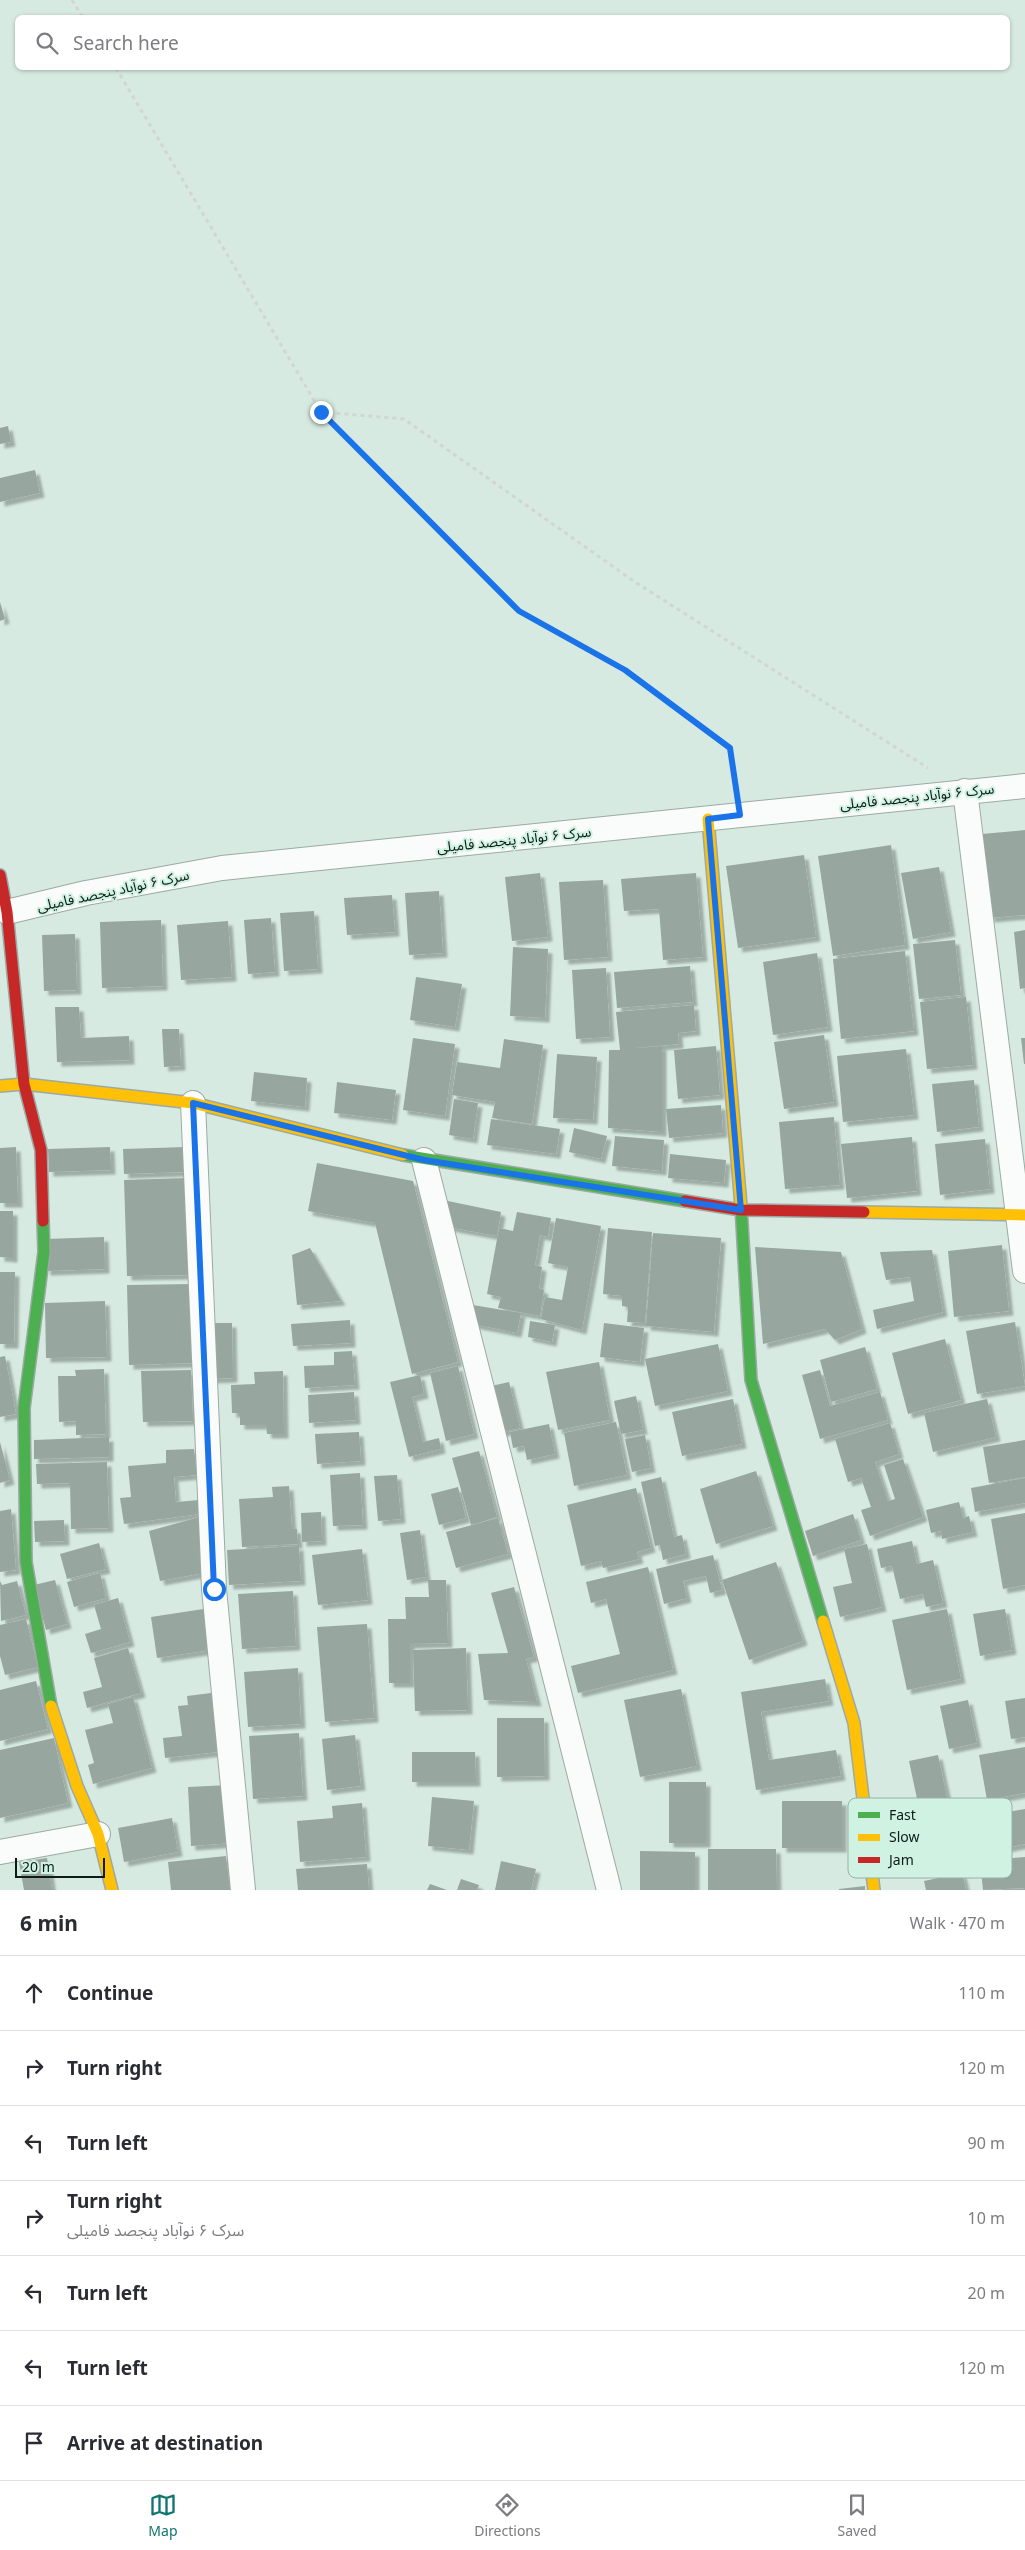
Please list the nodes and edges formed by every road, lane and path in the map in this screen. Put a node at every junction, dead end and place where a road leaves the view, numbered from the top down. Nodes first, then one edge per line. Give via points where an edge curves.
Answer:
1 (72, 0) edge
2 (81, 15) edge
3 (117, 70) edge
4 (321, 412) junction
5 (1025, 786) edge
6 (964, 791) junction
7 (740, 815) junction
8 (708, 819) junction
9 (0, 875) edge
10 (7, 912) junction
11 (24, 1084) junction
12 (0, 1086) edge
13 (193, 1103) junction
14 (424, 1160) junction
15 (741, 1210) junction
16 (1021, 1216) edge
17 (1025, 1271) edge
18 (863, 1798) edge
19 (98, 1834) junction
20 (0, 1852) edge
21 (112, 1890) edge
22 (243, 1890) edge
23 (609, 1890) edge

1 - 2 path
3 - 4 path
4 - 6 path via 404,419 635,582
4 - 7 path via 519,611 625,670 730,748
5 - 6 street, سرک ۶ نوآباد پنجصد فامیلی
6 - 7 street, سرک ۶ نوآباد پنجصد فامیلی
6 - 16 street
7 - 8 street, سرک ۶ نوآباد پنجصد فامیلی
8 - 10 street, سرک ۶ نوآباد پنجصد فامیلی via 222,868 86,893
8 - 15 street
9 - 10 street
10 - 11 street
11 - 12 street
11 - 13 street
11 - 19 street via 42,1150 44,1252 24,1408 26,1562 52,1714
13 - 14 street
13 - 22 street via 214,1589
14 - 15 street
14 - 23 street
15 - 16 street
15 - 18 street via 751,1380 854,1723
16 - 17 street
19 - 20 street
19 - 21 street

